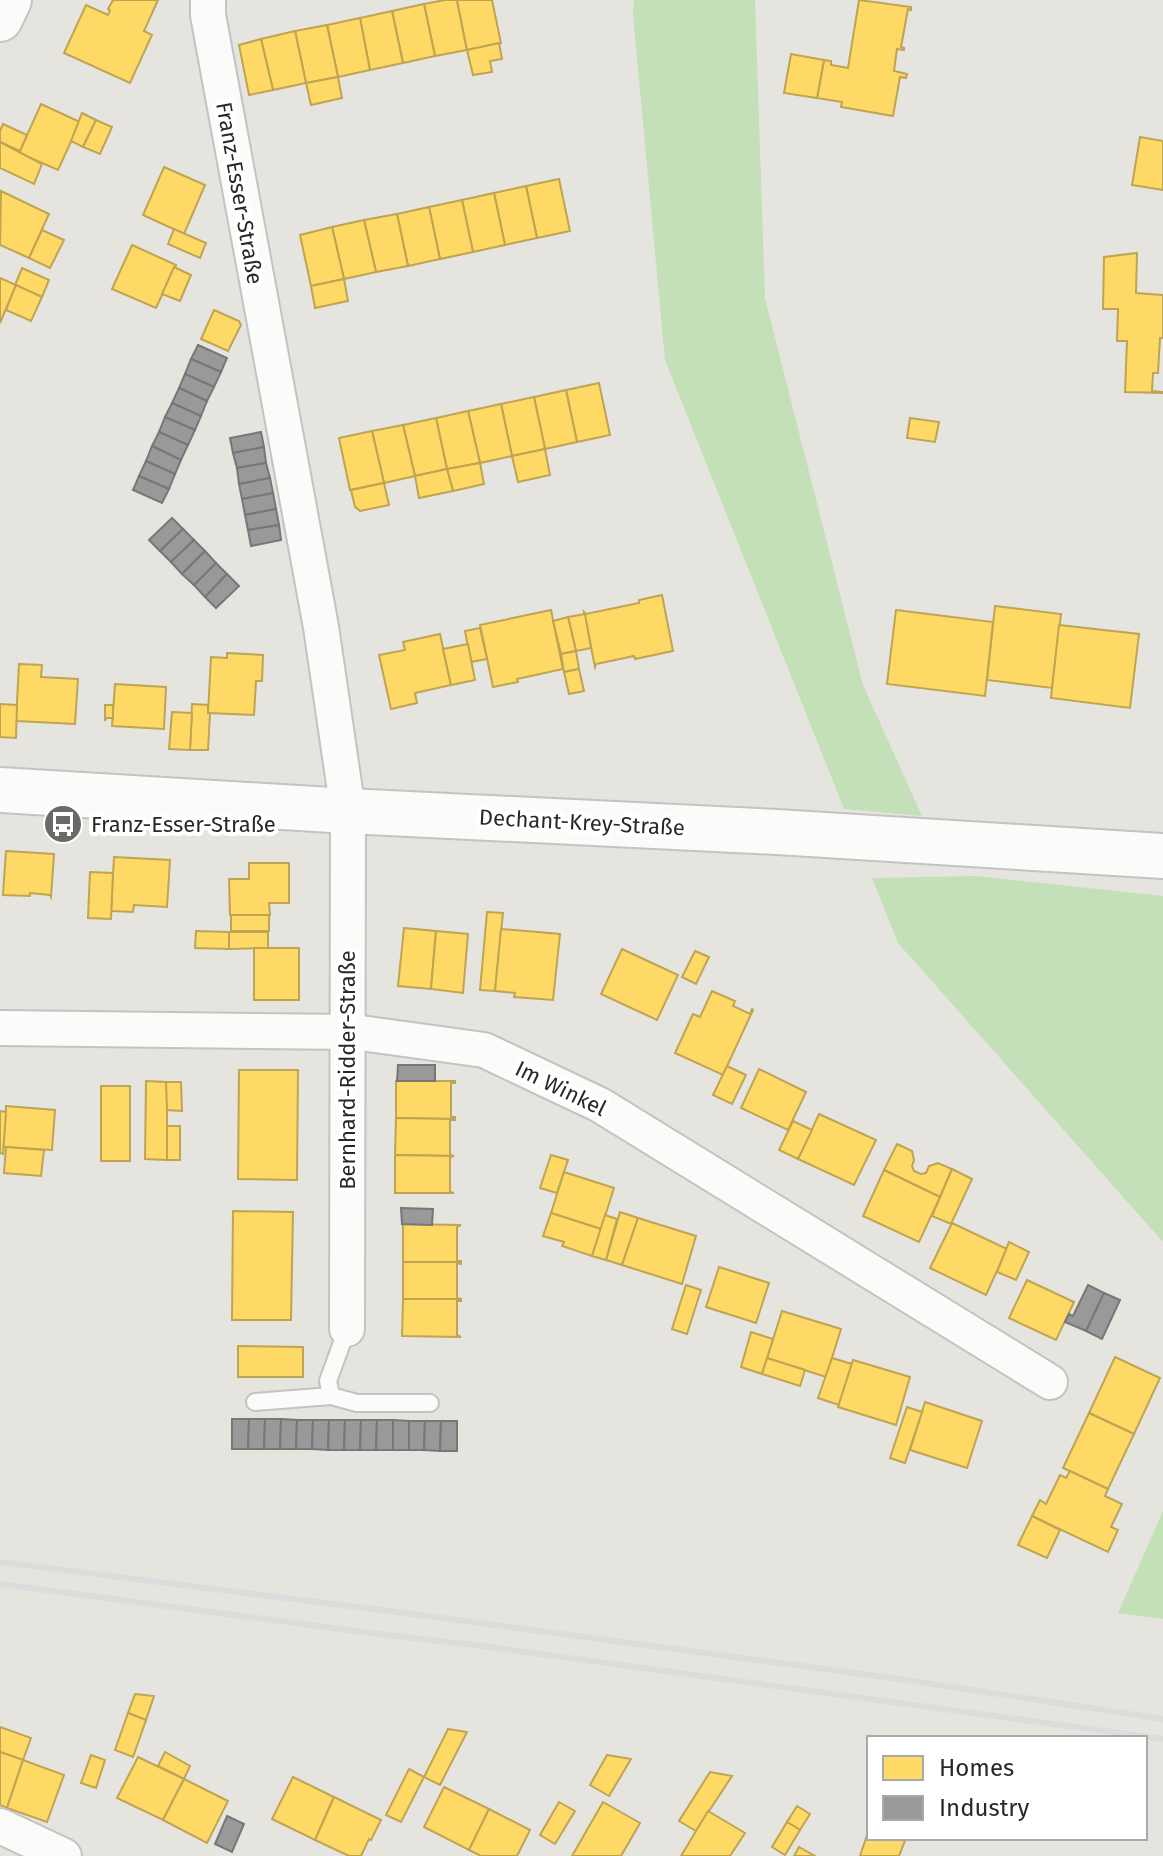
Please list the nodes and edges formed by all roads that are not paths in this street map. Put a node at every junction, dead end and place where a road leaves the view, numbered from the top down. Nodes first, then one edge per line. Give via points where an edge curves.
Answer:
1 (9, 0) edge
2 (208, 0) edge
3 (0, 19) edge
4 (0, 790) edge
5 (348, 811) junction
6 (1163, 856) edge
7 (0, 1028) edge
8 (347, 1032) junction
9 (347, 1329) joint
10 (1050, 1382) dead end
11 (331, 1396) junction
12 (255, 1402) dead end
13 (430, 1403) dead end
14 (0, 1826) edge
15 (64, 1856) edge

1 - 3 street
2 - 5 street, Franz-Esser-Straße via 321,627
4 - 5 street, Dechant-Krey-Straße
5 - 6 street, Dechant-Krey-Straße
5 - 8 street, Bernhard-Ridder-Straße
7 - 8 street, Im Winkel
8 - 9 street, Bernhard-Ridder-Straße
8 - 10 street, Im Winkel via 484,1050 600,1105
9 - 11 lane via 328,1381
11 - 12 lane
11 - 13 lane via 357,1403
14 - 15 street

